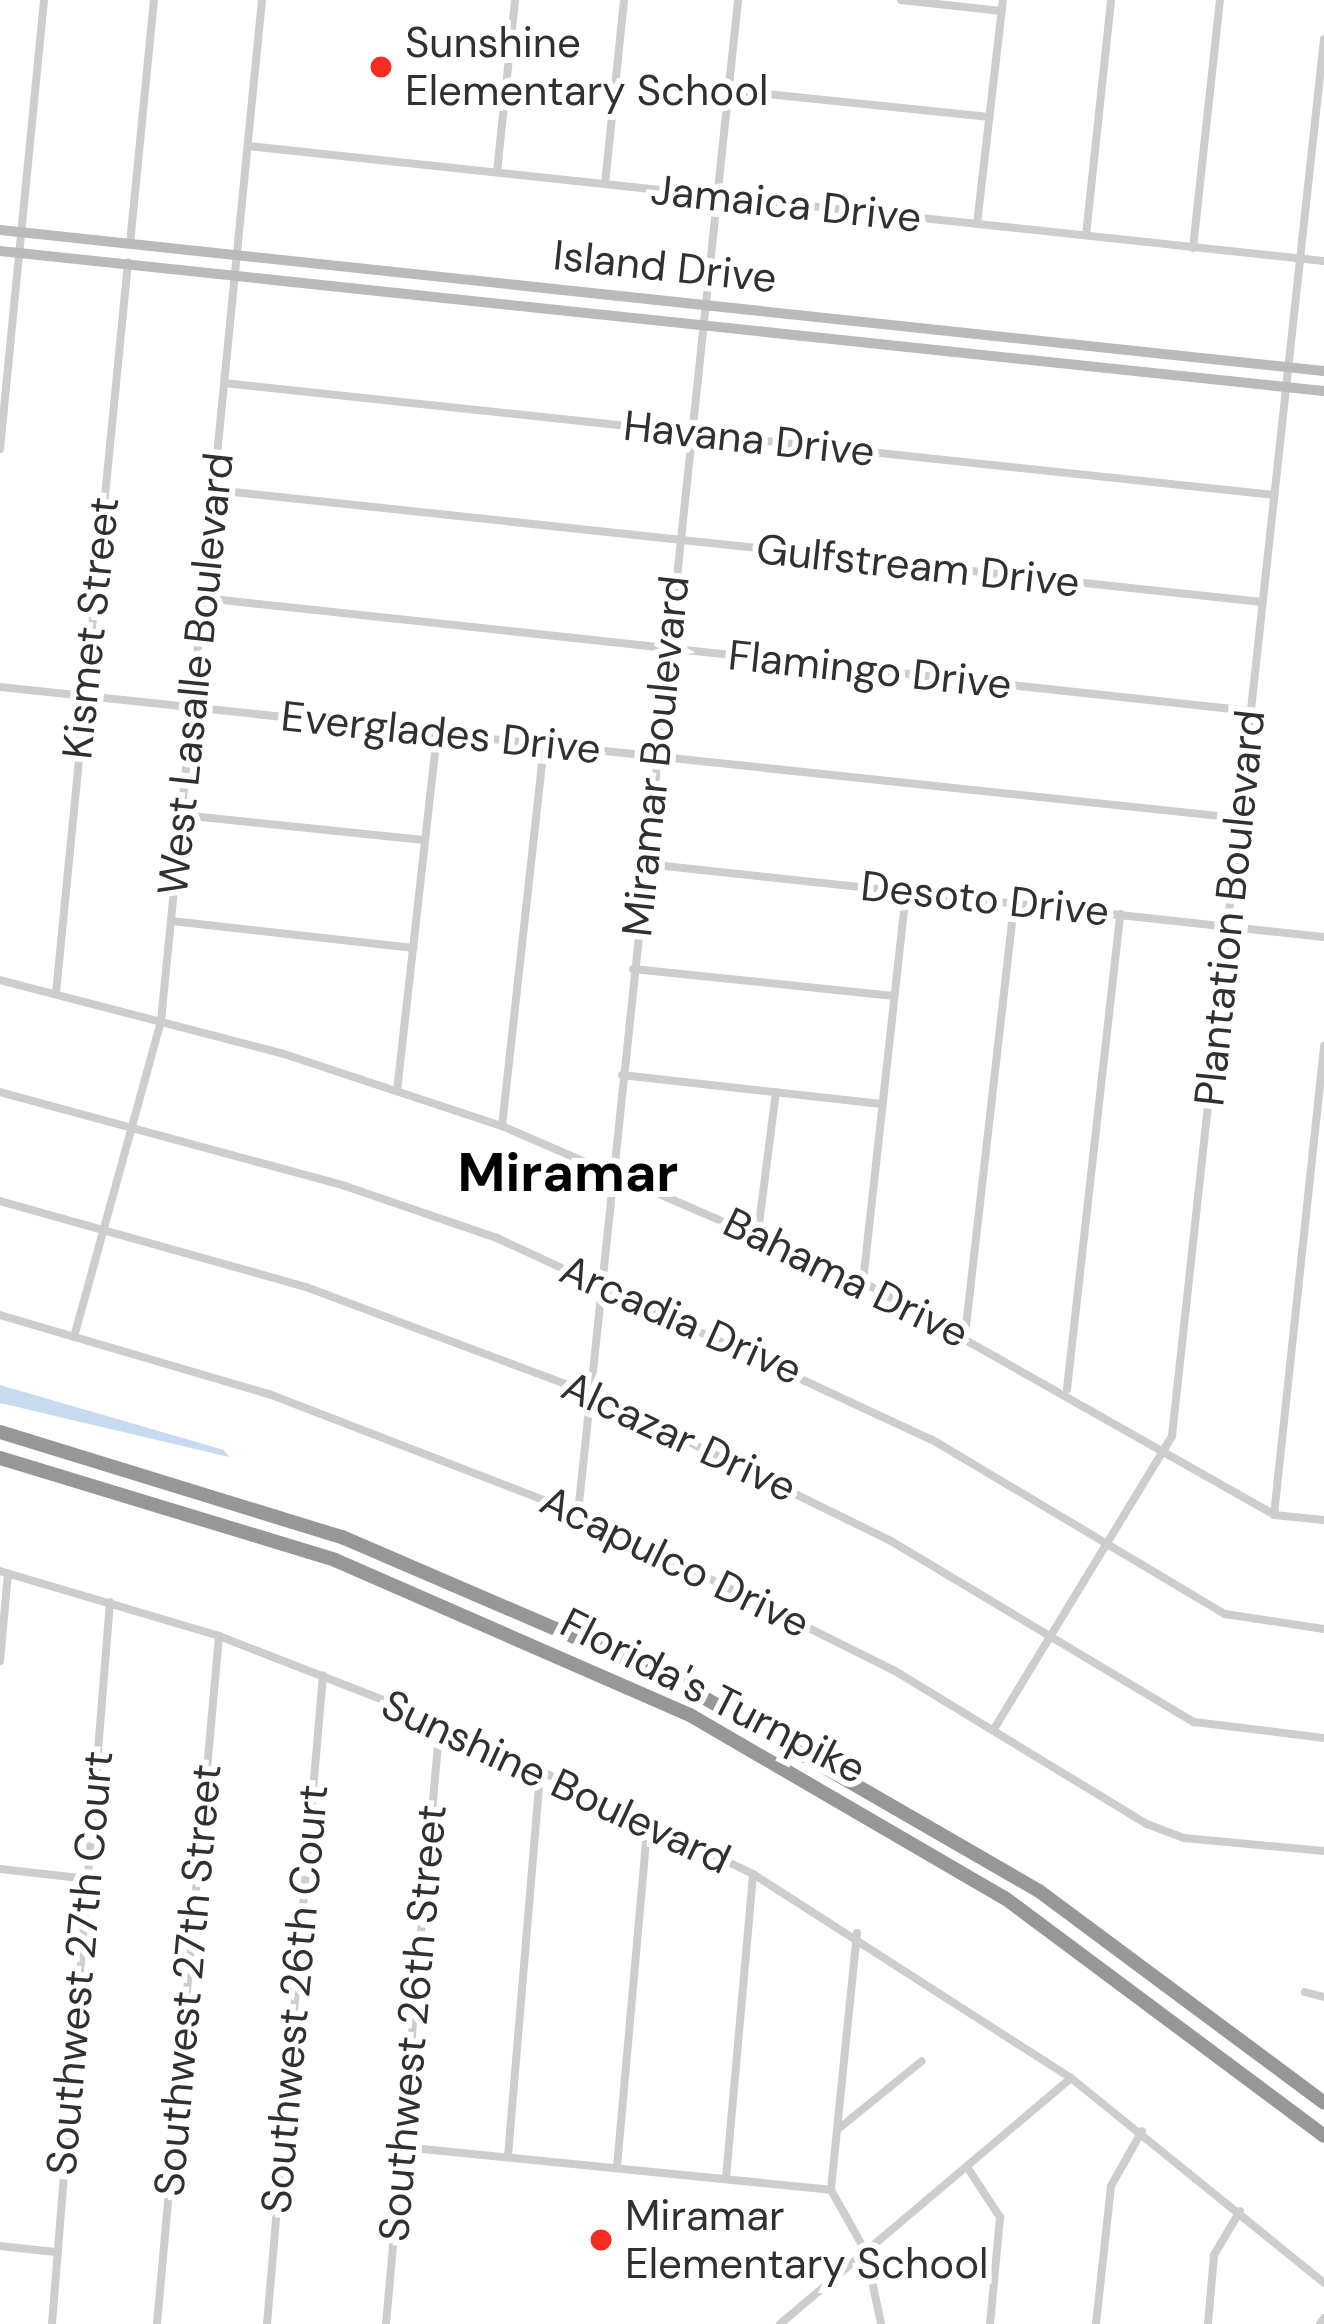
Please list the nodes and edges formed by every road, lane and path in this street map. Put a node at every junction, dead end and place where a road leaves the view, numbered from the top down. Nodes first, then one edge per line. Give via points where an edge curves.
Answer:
1 (44, 0) edge
2 (154, 0) edge
3 (262, 0) edge
4 (515, 0) edge
5 (624, 0) edge
6 (738, 0) edge
7 (901, 0) edge
8 (1111, 0) edge
9 (1220, 0) edge
10 (1002, 5) edge
11 (1324, 39) edge
12 (728, 89) junction
13 (990, 117) junction
14 (248, 146) junction
15 (497, 172) junction
16 (604, 184) junction
17 (716, 197) junction
18 (977, 224) junction
19 (0, 230) edge
20 (21, 232) junction
21 (1086, 236) junction
22 (130, 244) junction
23 (1193, 248) junction
24 (0, 250) edge
25 (19, 252) junction
26 (237, 256) junction
27 (1300, 259) junction
28 (1324, 261) edge
29 (128, 263) junction
30 (236, 274) junction
31 (705, 304) junction
32 (703, 325) junction
33 (1288, 368) junction
34 (1324, 371) edge
35 (224, 383) junction
36 (1286, 387) junction
37 (1324, 391) edge
38 (692, 433) junction
39 (0, 449) edge
40 (215, 490) junction
41 (1274, 495) junction
42 (679, 541) junction
43 (203, 598) junction
44 (1262, 602) junction
45 (667, 648) junction
46 (0, 687) edge
47 (84, 695) junction
48 (192, 706) junction
49 (1251, 711) junction
50 (437, 732) junction
51 (544, 743) junction
52 (656, 756) junction
53 (182, 814) junction
54 (1239, 818) junction
55 (424, 840) junction
56 (646, 864) junction
57 (906, 891) junction
58 (1014, 903) junction
59 (1120, 914) junction
60 (172, 921) junction
61 (1228, 926) junction
62 (1324, 937) edge
63 (413, 948) junction
64 (633, 969) junction
65 (0, 980) edge
66 (56, 993) junction
67 (894, 996) junction
68 (160, 1021) junction
69 (1324, 1046) edge
70 (622, 1075) junction
71 (397, 1090) junction
72 (0, 1092) edge
73 (776, 1092) junction
74 (881, 1104) junction
75 (135, 1124) junction
76 (502, 1126) junction
77 (610, 1170) junction
78 (0, 1201) edge
79 (107, 1228) junction
80 (758, 1232) junction
81 (598, 1282) junction
82 (862, 1282) junction
83 (0, 1315) edge
84 (965, 1335) junction
85 (74, 1337) junction
86 (1067, 1390) junction
87 (589, 1393) junction
88 (0, 1432) edge
89 (1166, 1450) junction
90 (0, 1458) edge
91 (578, 1513) junction
92 (1274, 1515) junction
93 (1324, 1520) edge
94 (1108, 1540) junction
95 (4, 1572) edge
96 (110, 1602) junction
97 (1324, 1630) edge
98 (1051, 1634) junction
99 (219, 1636) junction
100 (0, 1661) edge
101 (323, 1675) junction
102 (440, 1722) junction
103 (994, 1729) junction
104 (1324, 1738) edge
105 (541, 1767) junction
106 (648, 1820) junction
107 (1324, 1851) edge
108 (0, 1869) edge
109 (753, 1874) junction
110 (88, 1879) junction
111 (857, 1933) junction
112 (1305, 1992) dead end
113 (1324, 1997) edge
114 (922, 2061) dead end
115 (1071, 2078) junction
116 (1324, 2103) edge
117 (836, 2131) junction
118 (1142, 2131) junction
119 (1324, 2136) edge
120 (402, 2147) junction
121 (508, 2156) junction
122 (967, 2167) junction
123 (617, 2168) junction
124 (726, 2178) junction
125 (831, 2190) junction
126 (1240, 2211) junction
127 (0, 2246) edge
128 (56, 2252) junction
129 (866, 2252) junction
130 (1324, 2283) edge
131 (52, 2324) edge
132 (158, 2324) edge
133 (267, 2324) edge
134 (386, 2324) edge
135 (780, 2324) edge
136 (881, 2324) edge
137 (990, 2324) edge
138 (1096, 2324) edge
139 (1208, 2324) edge

1 - 20 street
2 - 22 street
3 - 14 street, West Lasalle Boulevard
4 - 15 street
5 - 16 street
6 - 12 street, Miramar Boulevard
7 - 10 street
8 - 21 street
9 - 23 street
10 - 13 street
11 - 27 street, Plantation Boulevard
12 - 13 street
12 - 17 street, Miramar Boulevard
13 - 18 street
14 - 15 street, Jamaica Drive
14 - 26 street, West Lasalle Boulevard
15 - 16 street, Jamaica Drive
16 - 17 street, Jamaica Drive
17 - 18 street, Jamaica Drive
17 - 31 street, Miramar Boulevard
18 - 21 street, Jamaica Drive
19 - 20 street, Island Drive
20 - 22 street, Island Drive
20 - 25 street
21 - 23 street, Jamaica Drive
22 - 26 street, Island Drive
23 - 27 street, Jamaica Drive
24 - 25 street, Island Drive
25 - 29 street, Island Drive
25 - 39 street
26 - 30 street, West Lasalle Boulevard
26 - 31 street, Island Drive
27 - 28 street, Jamaica Drive
27 - 33 street, Plantation Boulevard
29 - 30 street, Island Drive
29 - 47 street, Kismet Street
30 - 32 street, Island Drive
30 - 35 street, West Lasalle Boulevard
31 - 32 street, Miramar Boulevard
31 - 33 street, Island Drive
32 - 36 street, Island Drive
32 - 38 street, Miramar Boulevard
33 - 34 street, Island Drive
33 - 36 street, Plantation Boulevard
35 - 38 street, Havana Drive
35 - 40 street, West Lasalle Boulevard
36 - 37 street, Island Drive
36 - 41 street, Plantation Boulevard
38 - 41 street, Havana Drive
38 - 42 street, Miramar Boulevard
40 - 42 street, Gulfstream Drive
40 - 43 street, West Lasalle Boulevard
41 - 44 street, Plantation Boulevard
42 - 44 street, Gulfstream Drive
42 - 45 street, Miramar Boulevard
43 - 45 street, Flamingo Drive
43 - 48 street, West Lasalle Boulevard
44 - 49 street, Plantation Boulevard
45 - 49 street, Flamingo Drive
45 - 52 street, Miramar Boulevard
46 - 47 street, Everglades Drive
47 - 48 street, Everglades Drive
47 - 66 street, Kismet Street
48 - 50 street, Everglades Drive
48 - 53 street, West Lasalle Boulevard
49 - 54 street, Plantation Boulevard
50 - 51 street, Everglades Drive
50 - 55 street
51 - 52 street, Everglades Drive
51 - 76 street
52 - 54 street, Everglades Drive
52 - 56 street, Miramar Boulevard
53 - 55 street
53 - 60 street, West Lasalle Boulevard
54 - 61 street, Plantation Boulevard
55 - 63 street
56 - 57 street, Desoto Drive
56 - 64 street, Miramar Boulevard
57 - 58 street, Desoto Drive
57 - 67 street
58 - 59 street, Desoto Drive
58 - 84 street
59 - 61 street, Desoto Drive
59 - 86 street
60 - 63 street
60 - 68 street, West Lasalle Boulevard
61 - 62 street, Desoto Drive
61 - 89 street, Plantation Boulevard
63 - 71 street
64 - 67 street
64 - 70 street, Miramar Boulevard
65 - 66 street, Bahama Drive
66 - 68 street, Bahama Drive
67 - 74 street
68 - 71 street, Bahama Drive
68 - 75 street, West Lasalle Boulevard
69 - 92 street
70 - 73 street
70 - 77 street, Miramar Boulevard
71 - 76 street, Bahama Drive
72 - 75 street, Arcadia Drive
73 - 74 street
73 - 80 street
74 - 82 street
75 - 79 street, West Lasalle Boulevard
75 - 81 street, Arcadia Drive via 345,1186
76 - 77 street, Bahama Drive
77 - 80 street, Bahama Drive
77 - 81 street, Miramar Boulevard
78 - 79 street, Alcazar Drive
79 - 85 street, West Lasalle Boulevard
79 - 87 street, Alcazar Drive via 306,1287
80 - 82 street, Bahama Drive
81 - 87 street, Miramar Boulevard
81 - 94 street, Arcadia Drive via 783,1363
82 - 84 street, Bahama Drive
83 - 85 street, Acapulco Drive
84 - 86 street, Bahama Drive
85 - 91 street, Acapulco Drive via 269,1394
86 - 89 street, Bahama Drive
87 - 91 street, Miramar Boulevard
87 - 98 street, Alcazar Drive via 743,1462
88 - 116 highway, Florida's Turnpike via 342,1537 705,1695 1040,1891
89 - 92 street, Bahama Drive
89 - 94 street, Plantation Boulevard
90 - 119 highway, Florida's Turnpike via 352,1567 674,1707 1006,1898
91 - 103 street, Acapulco Drive
92 - 93 street, Bahama Drive
94 - 97 street, Arcadia Drive via 1225,1614
94 - 98 street, Plantation Boulevard
95 - 96 street, Sunshine Boulevard
95 - 100 street
96 - 99 street, Sunshine Boulevard
96 - 110 street, Southwest 27th Court
98 - 103 street, Plantation Boulevard
98 - 104 street, Alcazar Drive via 1194,1722
99 - 101 street, Sunshine Boulevard
99 - 132 street, Southwest 27th Street
101 - 102 street, Sunshine Boulevard
101 - 133 street, Southwest 26th Court
102 - 105 street, Sunshine Boulevard
102 - 120 street, Southwest 26th Street
103 - 107 street, Acapulco Drive via 1184,1838
105 - 106 street, Sunshine Boulevard
105 - 121 street
106 - 109 street, Sunshine Boulevard
106 - 123 street
108 - 110 street
109 - 111 street, Sunshine Boulevard
109 - 124 street
110 - 128 street, Southwest 27th Court
111 - 115 street, Sunshine Boulevard
111 - 117 street
112 - 113 street
114 - 117 street
115 - 118 street, Sunshine Boulevard
115 - 122 street
117 - 125 street
118 - 126 street, Sunshine Boulevard
118 - 138 street via 1111,2186
120 - 121 street
120 - 134 street, Southwest 26th Street
121 - 123 street
122 - 129 street
122 - 137 street via 1000,2217
123 - 124 street
124 - 125 street
125 - 129 street
126 - 130 street, Sunshine Boulevard
126 - 139 street via 1214,2255
127 - 128 street
128 - 131 street, Southwest 27th Court
129 - 135 street
129 - 136 street

